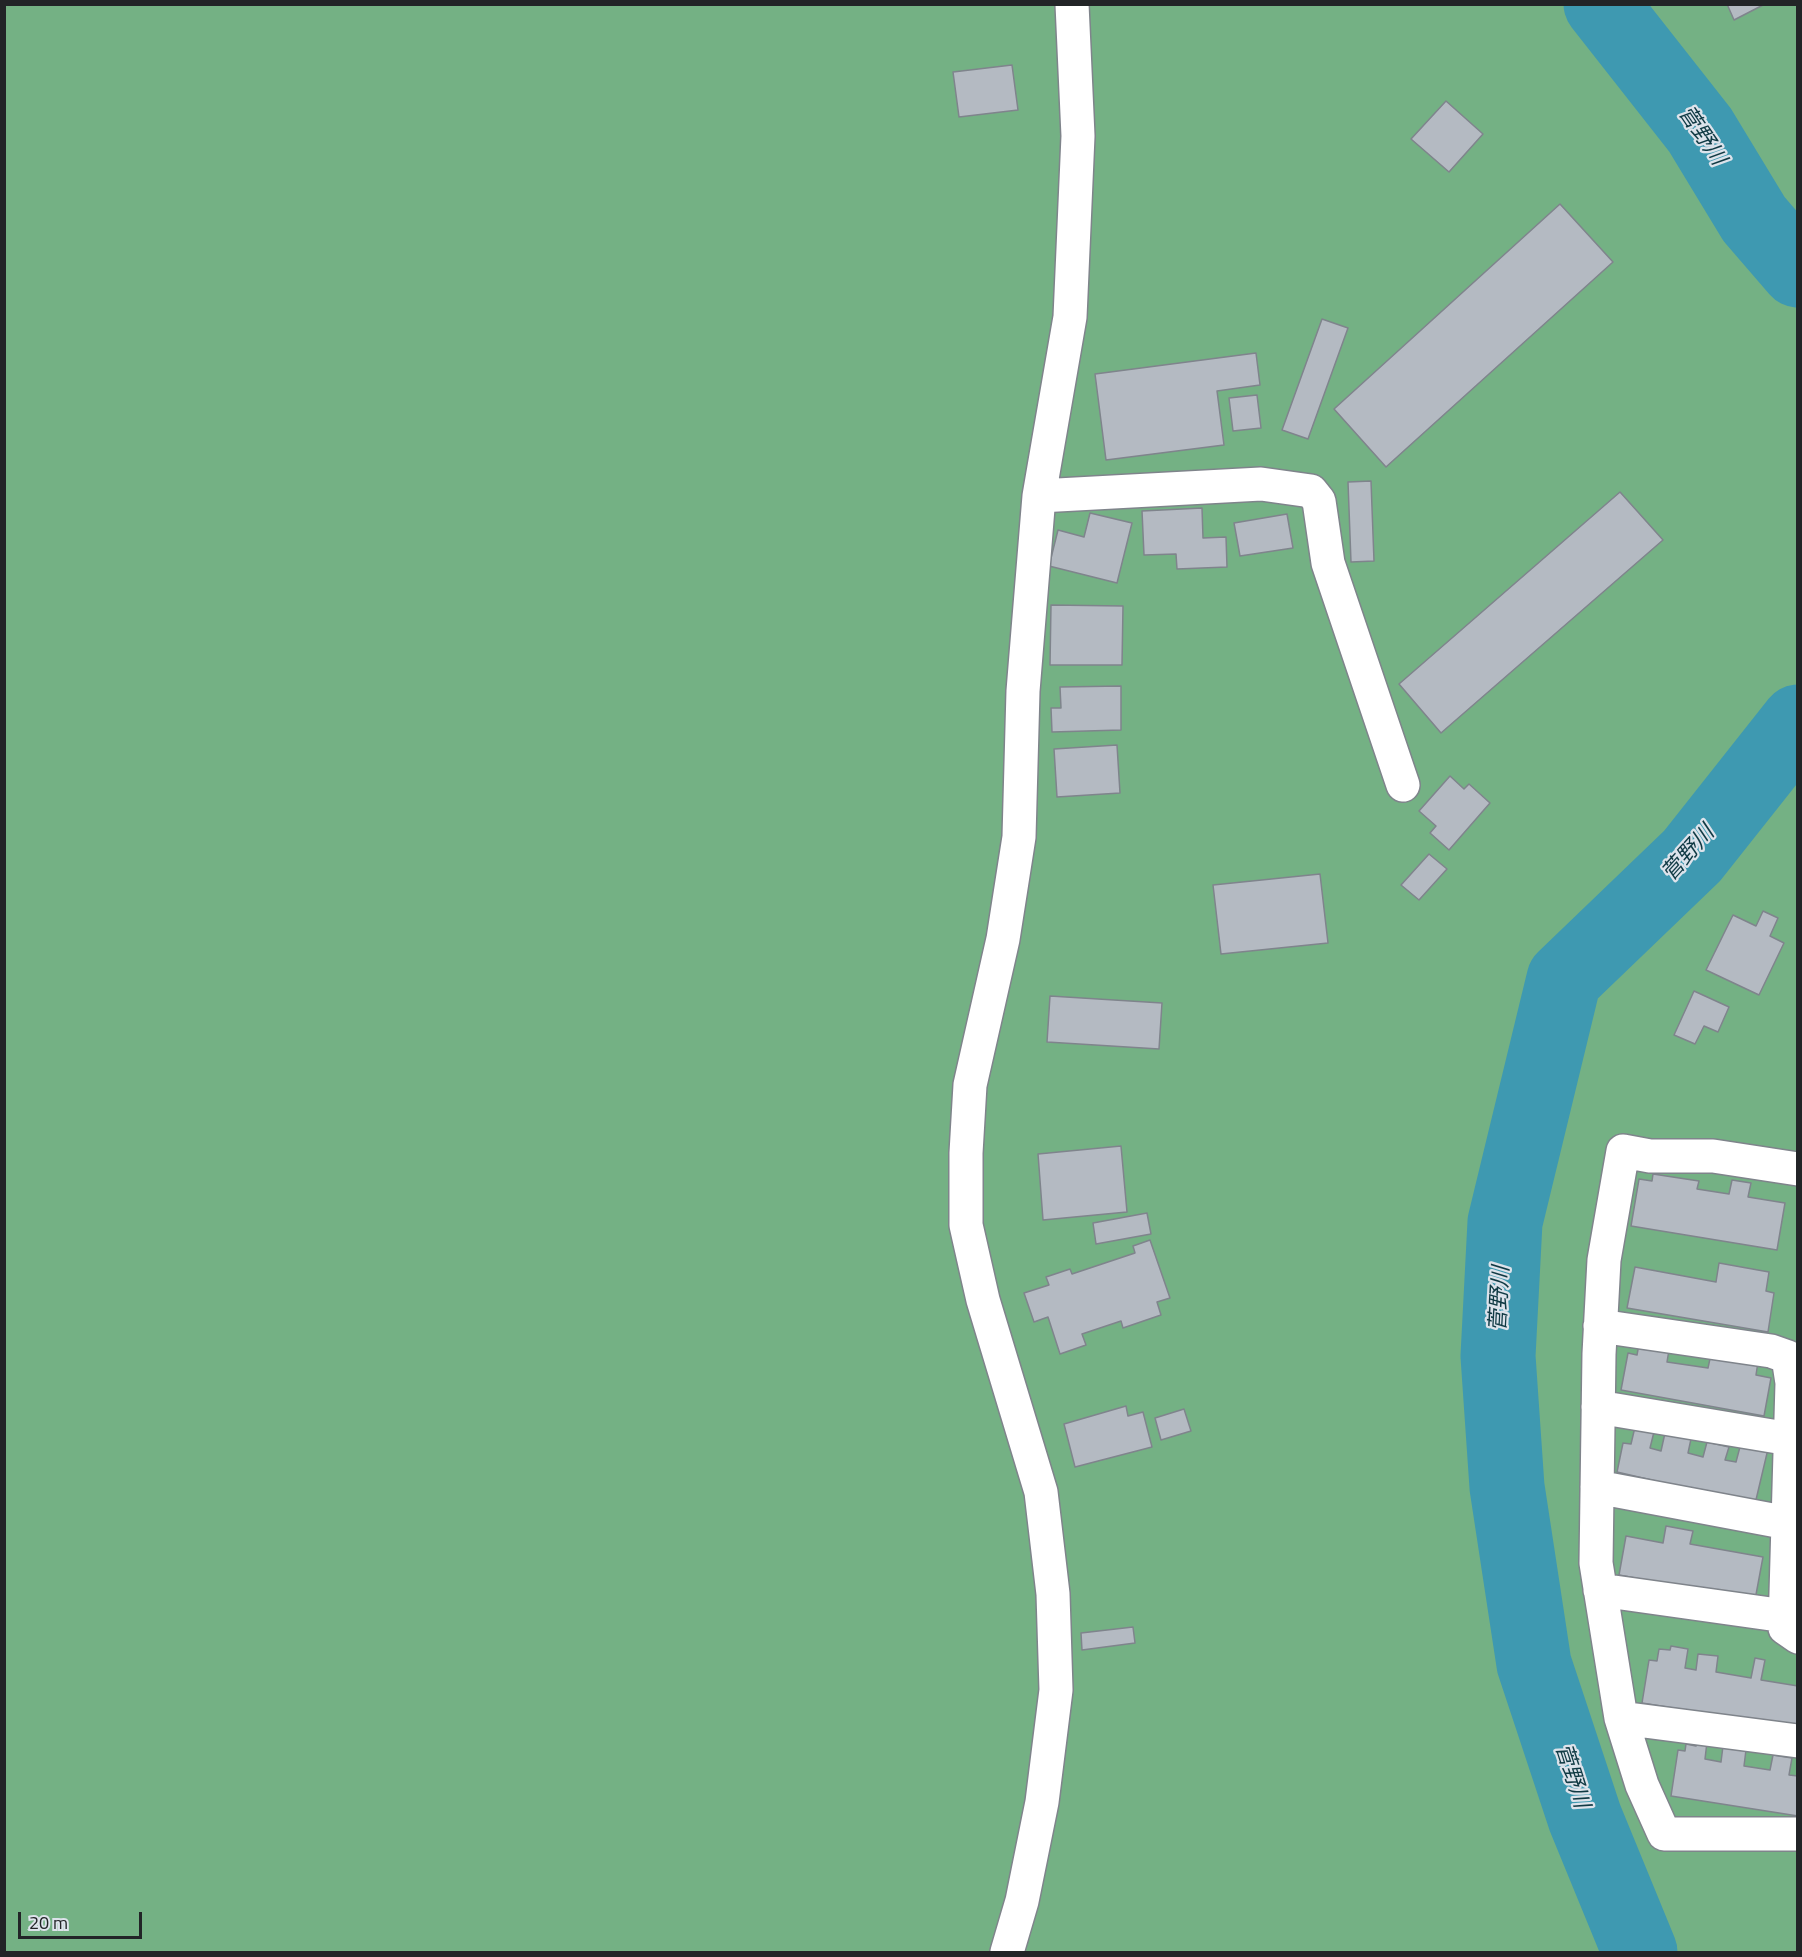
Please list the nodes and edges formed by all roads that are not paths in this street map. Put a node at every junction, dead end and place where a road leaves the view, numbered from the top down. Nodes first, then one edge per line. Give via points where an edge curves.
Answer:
1 (1072, 4) edge
2 (1039, 496) junction
3 (1403, 785) dead end
4 (1797, 1169) edge
5 (1600, 1326) junction
6 (1598, 1407) junction
7 (1790, 1439) junction
8 (1597, 1487) junction
9 (1788, 1523) junction
10 (1600, 1590) junction
11 (1791, 1626) edge
12 (1620, 1718) junction
13 (1797, 1741) edge
14 (1797, 1834) edge
15 (1007, 1953) edge

1 - 2 street via 1078,136 1070,317
2 - 3 street via 1261,483 1311,491 1319,501 1328,563
2 - 15 street via 1023,691 1019,837 1003,939 970,1084 966,1153 966,1225 983,1300 1041,1492 1053,1594 1056,1690 1042,1802
4 - 5 street via 1713,1156 1650,1156 1623,1151 1604,1260
5 - 6 street
5 - 7 street via 1772,1351 1788,1357 1792,1383
6 - 7 street
6 - 8 street
7 - 9 street
8 - 9 street
8 - 10 street via 1596,1563
9 - 11 street
10 - 11 street
10 - 12 street
12 - 13 street
12 - 14 street via 1642,1785 1664,1834

